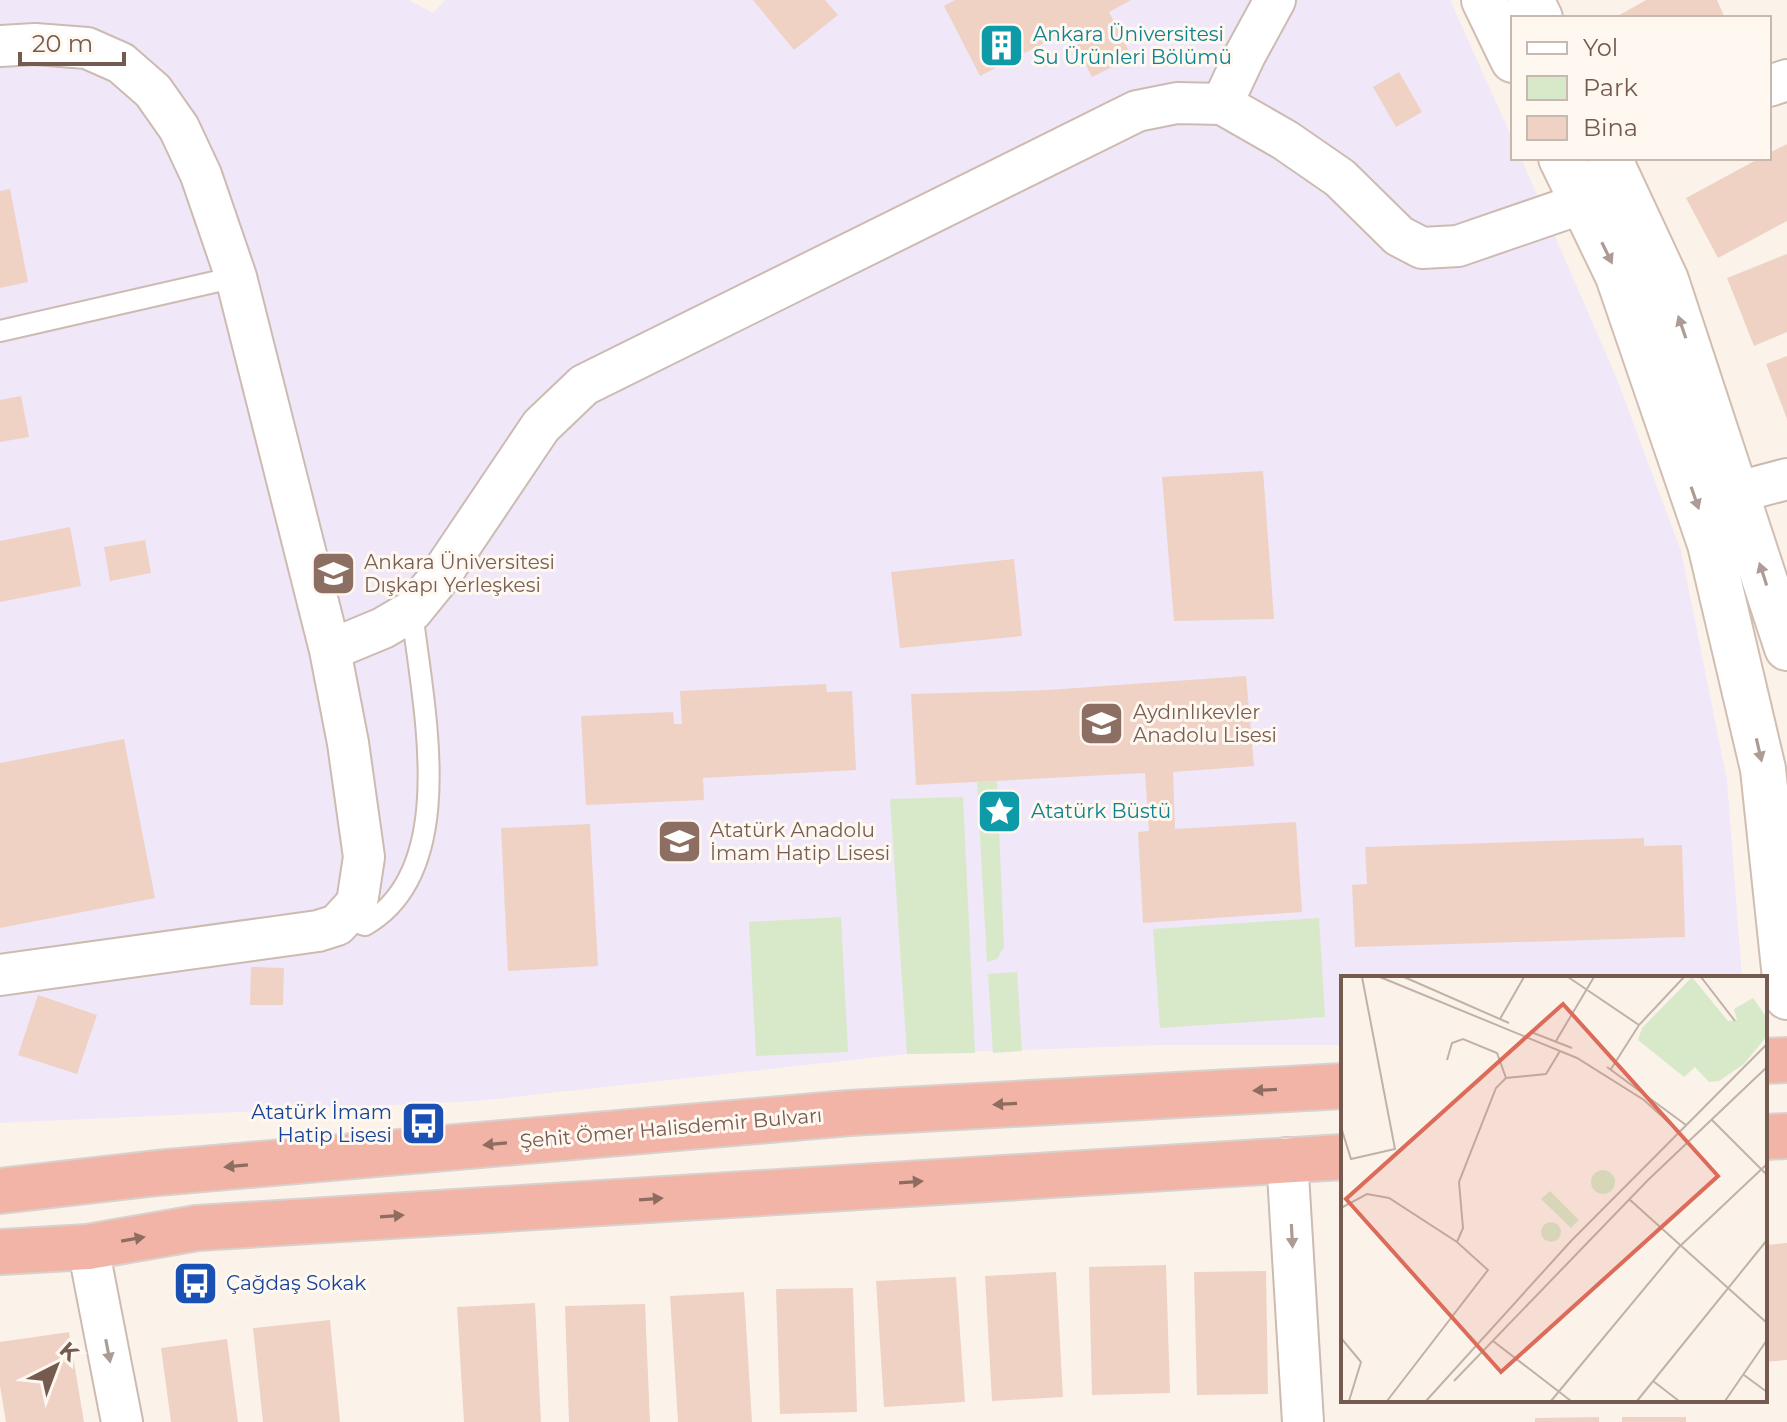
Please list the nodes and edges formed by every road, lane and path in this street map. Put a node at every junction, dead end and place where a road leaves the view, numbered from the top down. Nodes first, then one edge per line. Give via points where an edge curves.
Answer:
1 (1275, 0) edge
2 (1484, 0) edge
3 (0, 46) edge
4 (1511, 56) edge
5 (1222, 104) junction
6 (1562, 160) edge
7 (1610, 160) edge
8 (1583, 203) junction
9 (236, 277) junction
10 (0, 331) edge
11 (1787, 479) edge
12 (1738, 492) junction
13 (412, 611) junction
14 (1787, 648) edge
15 (330, 650) junction
16 (343, 918) junction
17 (0, 975) edge
18 (1787, 997) edge
19 (1787, 1060) edge
20 (1767, 1061) edge
21 (1341, 1086) edge
22 (1787, 1136) edge
23 (1767, 1137) edge
24 (1341, 1157) edge
25 (1287, 1158) junction
26 (157, 1173) junction
27 (0, 1176) edge
28 (0, 1191) edge
29 (88, 1247) junction
30 (0, 1252) edge
31 (122, 1422) edge
32 (1303, 1422) edge

1 - 5 street
2 - 4 main road
3 - 9 street via 87,48 121,63 153,91 179,128 201,175
5 - 8 street via 1340,178 1399,236 1422,248 1458,246
5 - 13 street via 1177,103 1137,111 584,385 541,426
6 - 8 main road
12 -> 7 main road via 1666,280
8 -> 18 main road via 1629,303 1710,544 1763,769
9 - 10 lane
9 - 15 street
11 - 12 street
14 -> 12 main road
13 - 15 street
13 - 16 lane via 431,782 427,820 410,876 381,916 365,925
15 - 16 street via 364,857 357,903
16 - 17 street via 318,931
19 - 20 highway
21 -> 26 highway, Şehit Ömer Halisdemir Bulvarı via 849,1113
22 - 23 highway
24 - 25 highway
29 -> 25 highway via 197,1228
25 -> 32 street
26 - 27 highway via 65,1169
26 - 28 highway, Şehit Ömer Halisdemir Bulvarı
29 - 30 highway
29 -> 31 street

